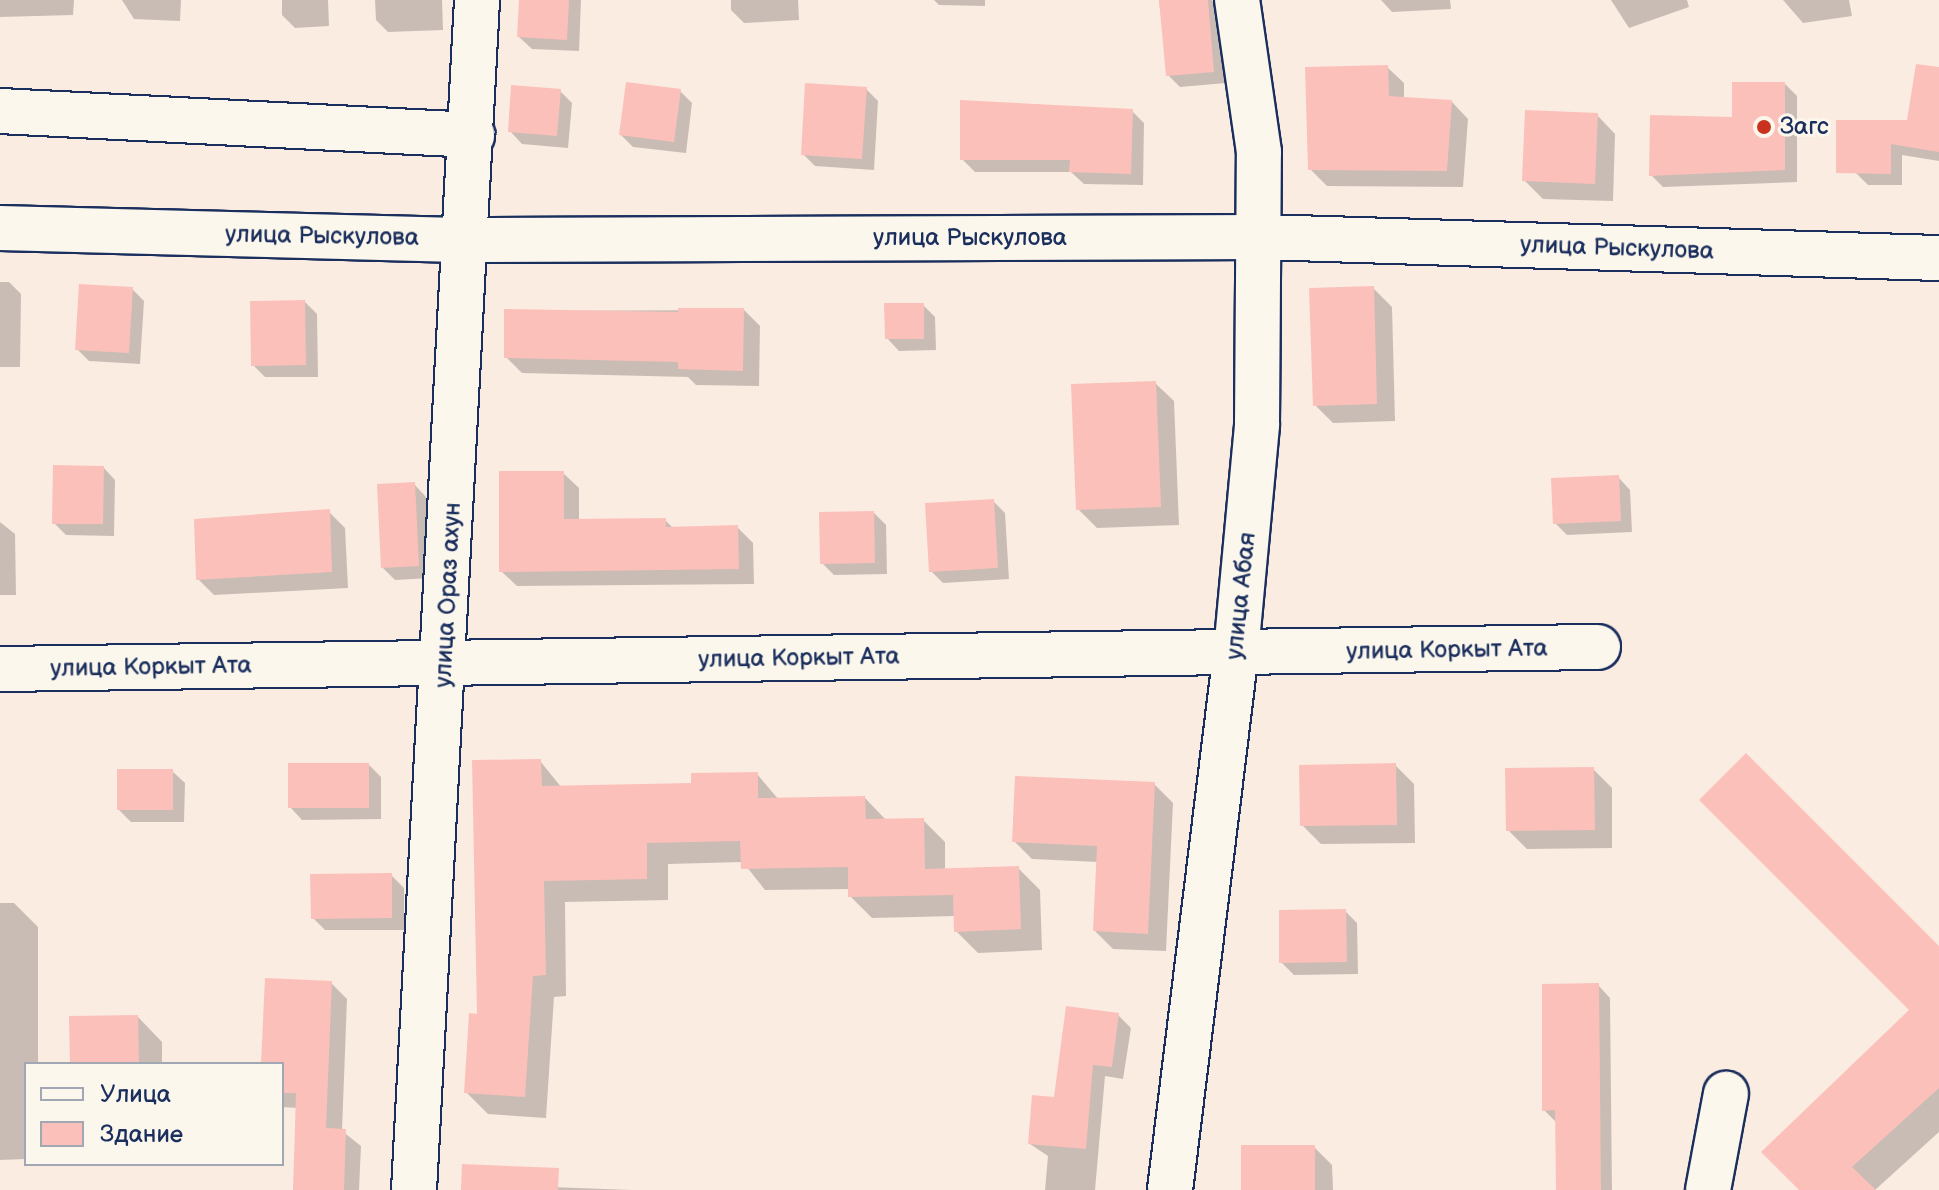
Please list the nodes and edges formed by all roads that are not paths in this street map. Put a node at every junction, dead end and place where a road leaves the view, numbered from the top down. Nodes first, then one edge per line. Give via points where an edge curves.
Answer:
1 (477, 0) edge
2 (1237, 0) edge
3 (0, 111) edge
4 (472, 135) junction
5 (0, 228) edge
6 (1262, 237) junction
7 (468, 240) junction
8 (1939, 258) edge
9 (1598, 647) dead end
10 (1236, 652) junction
11 (444, 663) junction
12 (0, 669) edge
13 (1726, 1094) dead end
14 (414, 1190) edge
15 (1170, 1190) edge
16 (1708, 1190) edge

1 - 4 street, улица Ораз ахун
2 - 6 street, улица Абая via 1259,152
3 - 4 street
4 - 7 street, улица Ораз ахун
5 - 7 street, улица Рыскулова
6 - 7 street, улица Рыскулова
6 - 8 street, улица Рыскулова
6 - 10 street, улица Абая via 1257,424
7 - 11 street, улица Ораз ахун
9 - 10 street, улица Коркыт Ата
10 - 11 street, улица Коркыт Ата
10 - 15 street, улица Абая
11 - 12 street, улица Коркыт Ата
11 - 14 street, улица Ораз ахун
13 - 16 street

